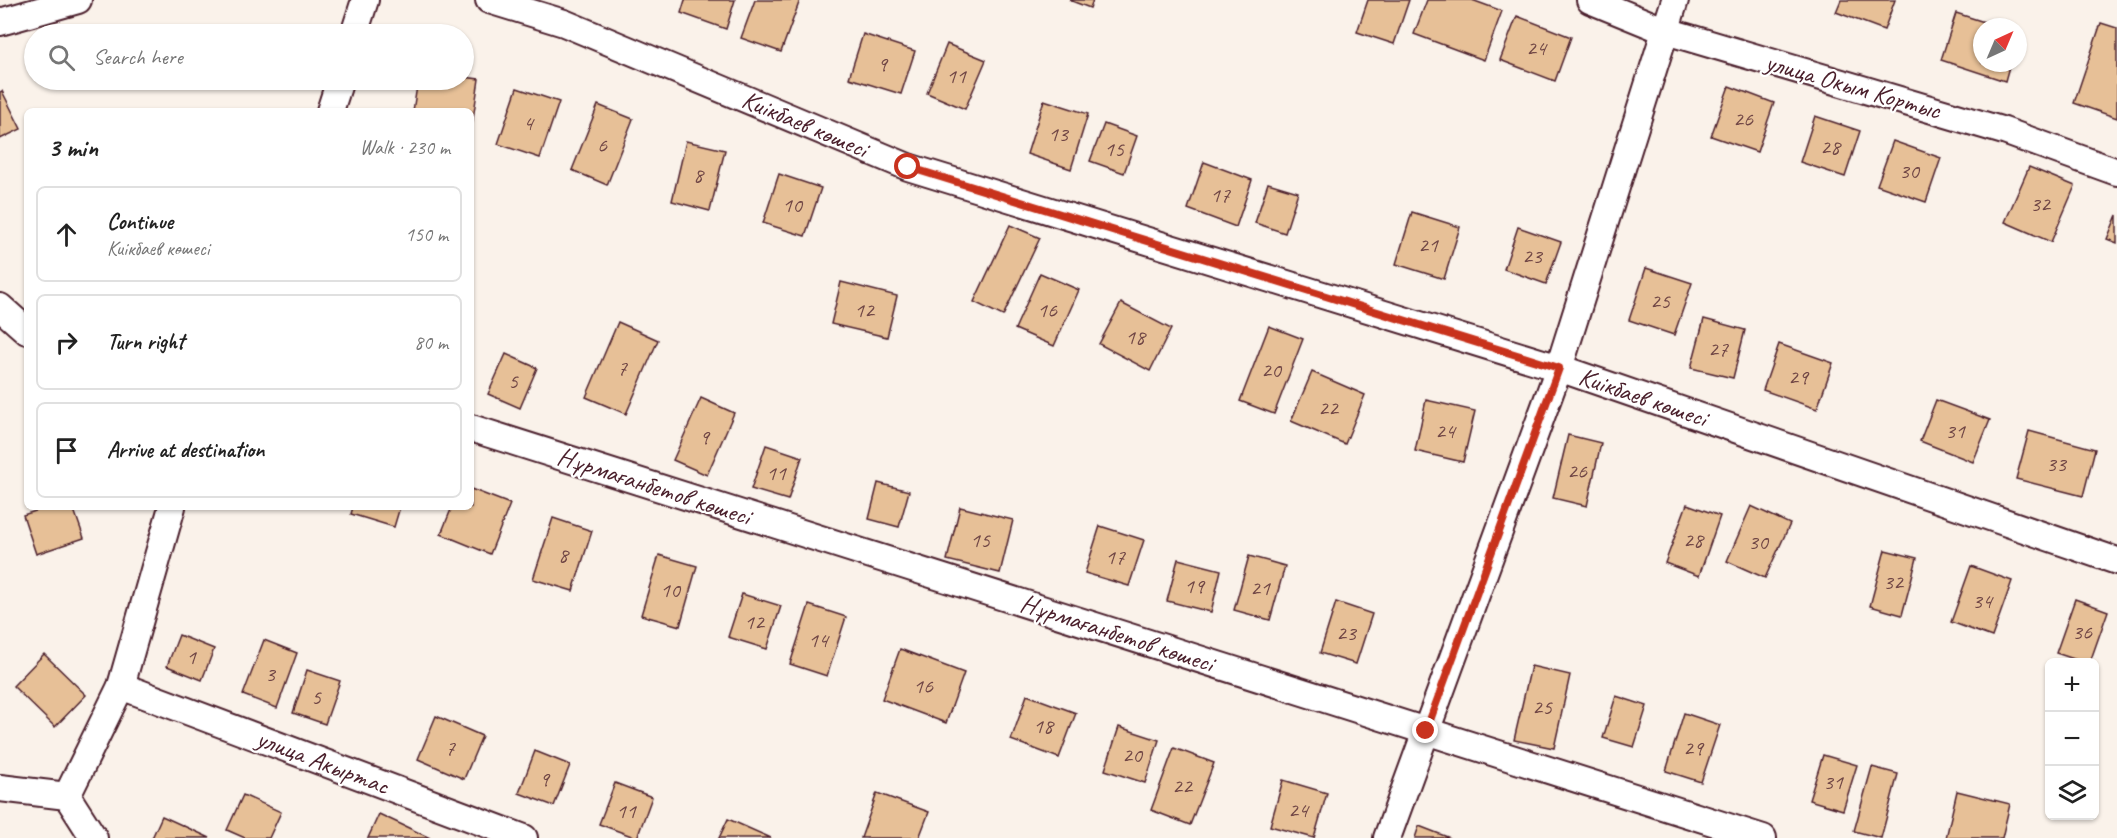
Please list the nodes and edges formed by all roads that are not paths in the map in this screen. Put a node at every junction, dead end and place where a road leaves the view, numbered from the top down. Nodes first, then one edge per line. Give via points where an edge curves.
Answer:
1 (78, 0) edge
2 (365, 0) edge
3 (489, 0) edge
4 (1590, 0) edge
5 (1675, 0) edge
6 (0, 22) edge
7 (357, 24) edge
8 (1666, 31) junction
9 (337, 90) edge
10 (331, 108) edge
11 (2117, 172) edge
12 (0, 307) edge
13 (24, 328) edge
14 (1559, 368) junction
15 (474, 429) edge
16 (171, 510) edge
17 (2117, 561) edge
18 (121, 686) junction
19 (1426, 731) junction
20 (0, 788) edge
21 (67, 796) junction
22 (94, 838) edge
23 (525, 838) edge
24 (1388, 838) edge
25 (1763, 838) edge

1 - 6 street
2 - 7 street
3 - 14 street, Киікбаев көшесі via 564,23 908,167
4 - 8 street, улица Окым Кортыс
5 - 8 street
8 - 11 street, улица Окым Кортыс via 2004,130
8 - 14 street
9 - 10 street
12 - 13 street
14 - 17 street, Киікбаев көшесі
14 - 19 street
15 - 19 street, Нұрмағанбетов көшесі
16 - 18 street
18 - 21 street
18 - 23 street, улица Акыртас
19 - 24 street
19 - 25 street, Нұрмағанбетов көшесі
20 - 21 street
21 - 22 street

